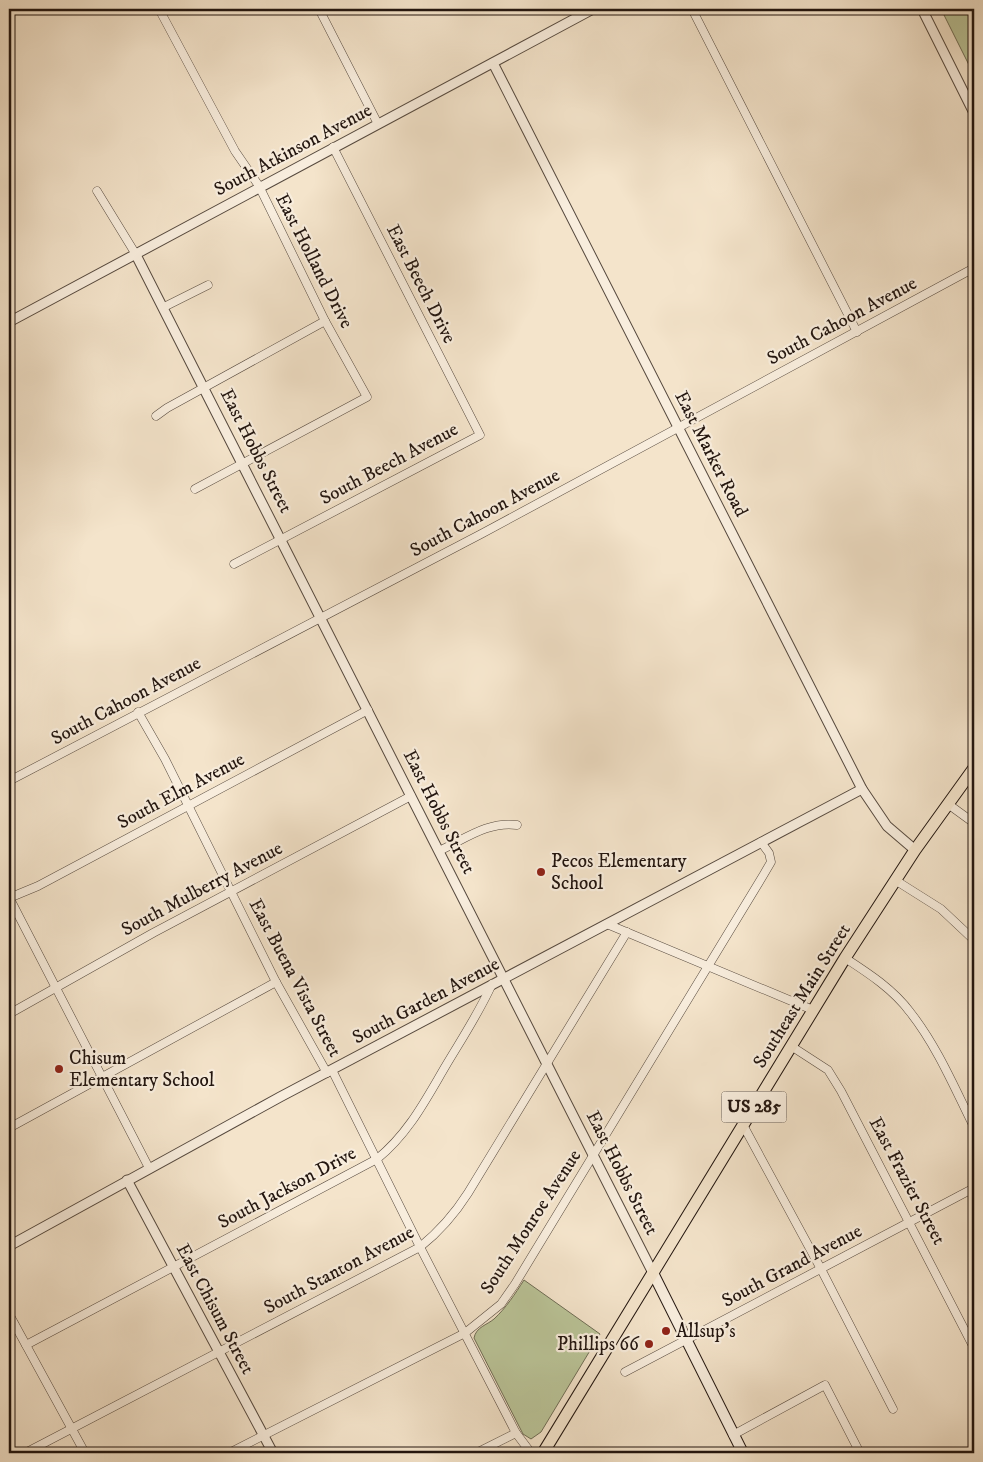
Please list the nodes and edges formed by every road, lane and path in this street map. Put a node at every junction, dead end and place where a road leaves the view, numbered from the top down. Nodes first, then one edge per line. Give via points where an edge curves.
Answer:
1 (159, 9) edge
2 (319, 9) edge
3 (593, 9) edge
4 (692, 9) edge
5 (922, 9) edge
6 (493, 63) junction
7 (974, 112) edge
8 (378, 124) junction
9 (333, 148) junction
10 (259, 186) junction
11 (97, 191) dead end
12 (135, 253) junction
13 (974, 268) edge
14 (208, 285) dead end
15 (164, 306) junction
16 (9, 322) edge
17 (325, 322) junction
18 (857, 332) junction
19 (204, 388) junction
20 (156, 416) dead end
21 (680, 427) junction
22 (480, 434) joint
23 (242, 464) junction
24 (194, 489) dead end
25 (281, 539) junction
26 (234, 564) dead end
27 (321, 617) junction
28 (368, 710) junction
29 (138, 712) junction
30 (974, 768) edge
31 (9, 781) edge
32 (862, 789) junction
33 (411, 796) junction
34 (948, 804) junction
35 (189, 806) junction
36 (974, 823) edge
37 (517, 825) dead end
38 (761, 842) junction
39 (915, 850) junction
40 (439, 851) junction
41 (895, 880) junction
42 (231, 891) junction
43 (9, 898) edge
44 (607, 924) junction
45 (625, 935) junction
46 (974, 940) edge
47 (845, 958) junction
48 (708, 966) junction
49 (504, 978) junction
50 (276, 982) junction
51 (492, 984) junction
52 (56, 988) junction
53 (814, 1010) junction
54 (9, 1014) edge
55 (791, 1046) junction
56 (548, 1063) junction
57 (329, 1072) junction
58 (102, 1078) junction
59 (743, 1125) junction
60 (974, 1127) edge
61 (9, 1128) edge
62 (594, 1155) junction
63 (377, 1159) junction
64 (149, 1168) junction
65 (127, 1180) junction
66 (974, 1188) edge
67 (910, 1222) junction
68 (9, 1246) edge
69 (420, 1247) junction
70 (174, 1266) junction
71 (821, 1269) junction
72 (653, 1273) junction
73 (9, 1314) edge
74 (465, 1333) junction
75 (686, 1341) junction
76 (26, 1345) junction
77 (974, 1348) edge
78 (219, 1351) junction
79 (625, 1372) dead end
80 (892, 1409) dead end
81 (72, 1428) junction
82 (516, 1433) junction
83 (264, 1435) junction
84 (733, 1435) junction
85 (25, 1453) edge
86 (84, 1453) edge
87 (230, 1453) edge
88 (273, 1453) edge
89 (476, 1453) edge
90 (531, 1453) edge
91 (543, 1453) edge
92 (743, 1453) edge
93 (860, 1453) edge

1 - 10 street, East Holland Drive via 235,151
2 - 8 street
3 - 6 street, South Atkinson Avenue
4 - 18 street
5 - 7 street
6 - 8 street, South Atkinson Avenue
6 - 21 street, East Marker Road
8 - 9 street, South Atkinson Avenue
9 - 10 street, South Atkinson Avenue
9 - 22 street, East Beech Drive
10 - 12 street, South Atkinson Avenue
10 - 17 street, East Holland Drive
11 - 12 street, East Hobbs Street
12 - 15 street, East Hobbs Street
12 - 16 street, South Atkinson Avenue
13 - 18 street, South Cahoon Avenue
14 - 15 street
15 - 19 street, East Hobbs Street
17 - 19 street
17 - 23 street, East Holland Drive via 366,397
18 - 21 street, South Cahoon Avenue
19 - 20 street
19 - 23 street, East Hobbs Street
21 - 27 street, South Cahoon Avenue
21 - 32 street, East Marker Road
22 - 25 street, South Beech Avenue
23 - 24 street
23 - 25 street, East Hobbs Street
25 - 26 street, South Beech Avenue
25 - 27 street, East Hobbs Street
27 - 28 street, East Hobbs Street
27 - 29 street, South Cahoon Avenue
28 - 33 street, East Hobbs Street
28 - 35 street, South Elm Avenue
29 - 31 street, South Cahoon Avenue
29 - 35 street, East Buena Vista Street
30 - 34 main road, Southeast Main Street / US 285
32 - 38 street, South Garden Avenue
32 - 39 street, East Marker Road via 887,826
33 - 40 street, East Hobbs Street
33 - 42 street, South Mulberry Avenue
34 - 36 street
34 - 39 main road, Southeast Main Street / US 285
35 - 42 street, East Buena Vista Street
35 - 43 street, South Elm Avenue via 38,886
37 - 40 street via 502,823 490,826
38 - 44 street, South Garden Avenue
38 - 48 street, South Monroe Avenue via 771,862
39 - 41 main road, Southeast Main Street / US 285
40 - 49 street, East Hobbs Street
41 - 46 street via 941,909
41 - 47 main road, Southeast Main Street / US 285
42 - 50 street, East Buena Vista Street
42 - 52 street, South Mulberry Avenue
43 - 52 street
44 - 45 street
44 - 49 street, South Garden Avenue
45 - 48 street
45 - 56 street, South Stanton Avenue
47 - 53 main road, Southeast Main Street / US 285
47 - 60 street via 888,989 910,1012
48 - 53 street
48 - 62 street, South Monroe Avenue
49 - 51 street, South Garden Avenue
49 - 56 street, East Hobbs Street
50 - 57 street, East Buena Vista Street
50 - 58 street
51 - 57 street, South Garden Avenue
51 - 63 street, South Jackson Drive via 409,1126
52 - 54 street, South Mulberry Avenue
52 - 58 street
53 - 55 main road, Southeast Main Street / US 285
55 - 59 main road, Southeast Main Street / US 285
55 - 67 street, East Frazier Street via 828,1070
56 - 62 street, East Hobbs Street
56 - 69 street, South Stanton Avenue via 454,1215
57 - 63 street, East Buena Vista Street
57 - 64 street, South Garden Avenue
58 - 61 street
58 - 64 street
59 - 71 street
59 - 72 main road, Southeast Main Street / US 285
62 - 72 street, East Hobbs Street
62 - 74 street, South Monroe Avenue via 506,1297
63 - 69 street, East Buena Vista Street
63 - 70 street, South Jackson Drive
64 - 65 street, South Garden Avenue
65 - 68 street, South Garden Avenue
65 - 70 street, East Chisum Street
66 - 67 street, South Grand Avenue
67 - 71 street, South Grand Avenue
67 - 77 street, East Frazier Street
69 - 74 street, East Buena Vista Street
69 - 78 street, South Stanton Avenue
70 - 76 street, South Jackson Drive
70 - 78 street, East Chisum Street
71 - 75 street, South Grand Avenue
71 - 80 street
72 - 75 main road, East Hobbs Street
72 - 91 main road, Southeast Main Street / US 285
73 - 76 street
74 - 82 street, East Buena Vista Street
74 - 83 street, South Monroe Avenue
75 - 79 street, South Grand Avenue
75 - 84 main road, East Hobbs Street
76 - 81 street
78 - 81 street, South Stanton Avenue
78 - 83 street, East Chisum Street
81 - 85 street, South Stanton Avenue
81 - 86 street
82 - 89 street
82 - 90 street, East Buena Vista Street
83 - 87 street, South Monroe Avenue
83 - 88 street, East Chisum Street
84 - 92 main road, East Hobbs Street
84 - 93 street via 825,1385

